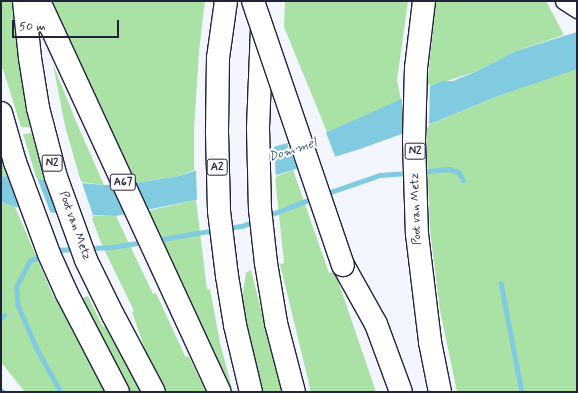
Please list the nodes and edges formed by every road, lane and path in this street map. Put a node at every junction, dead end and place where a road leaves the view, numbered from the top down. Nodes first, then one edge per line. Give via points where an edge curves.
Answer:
1 (24, 1) edge
2 (39, 1) edge
3 (226, 1) edge
4 (253, 1) edge
5 (264, 1) edge
6 (424, 1) edge
7 (562, 1) edge
8 (577, 10) edge
9 (1, 113) edge
10 (343, 265) junction
11 (118, 392) edge
12 (154, 392) edge
13 (220, 392) edge
14 (251, 392) edge
15 (294, 392) edge
16 (387, 392) edge
17 (402, 392) edge
18 (440, 392) edge

1 - 12 highway, Poot van Metz / N2 via 33,82 50,156 86,260
2 - 13 highway, A67
3 - 14 highway, A2 via 218,58 217,172 227,276 235,325
4 - 10 highway, bridge
5 - 15 highway via 258,169 260,209 276,323
6 - 18 highway, Poot van Metz / N2 via 416,68 414,141 417,234 429,336
7 - 8 street
9 - 11 highway via 27,195 67,294
10 - 16 highway
10 - 17 highway via 376,324

